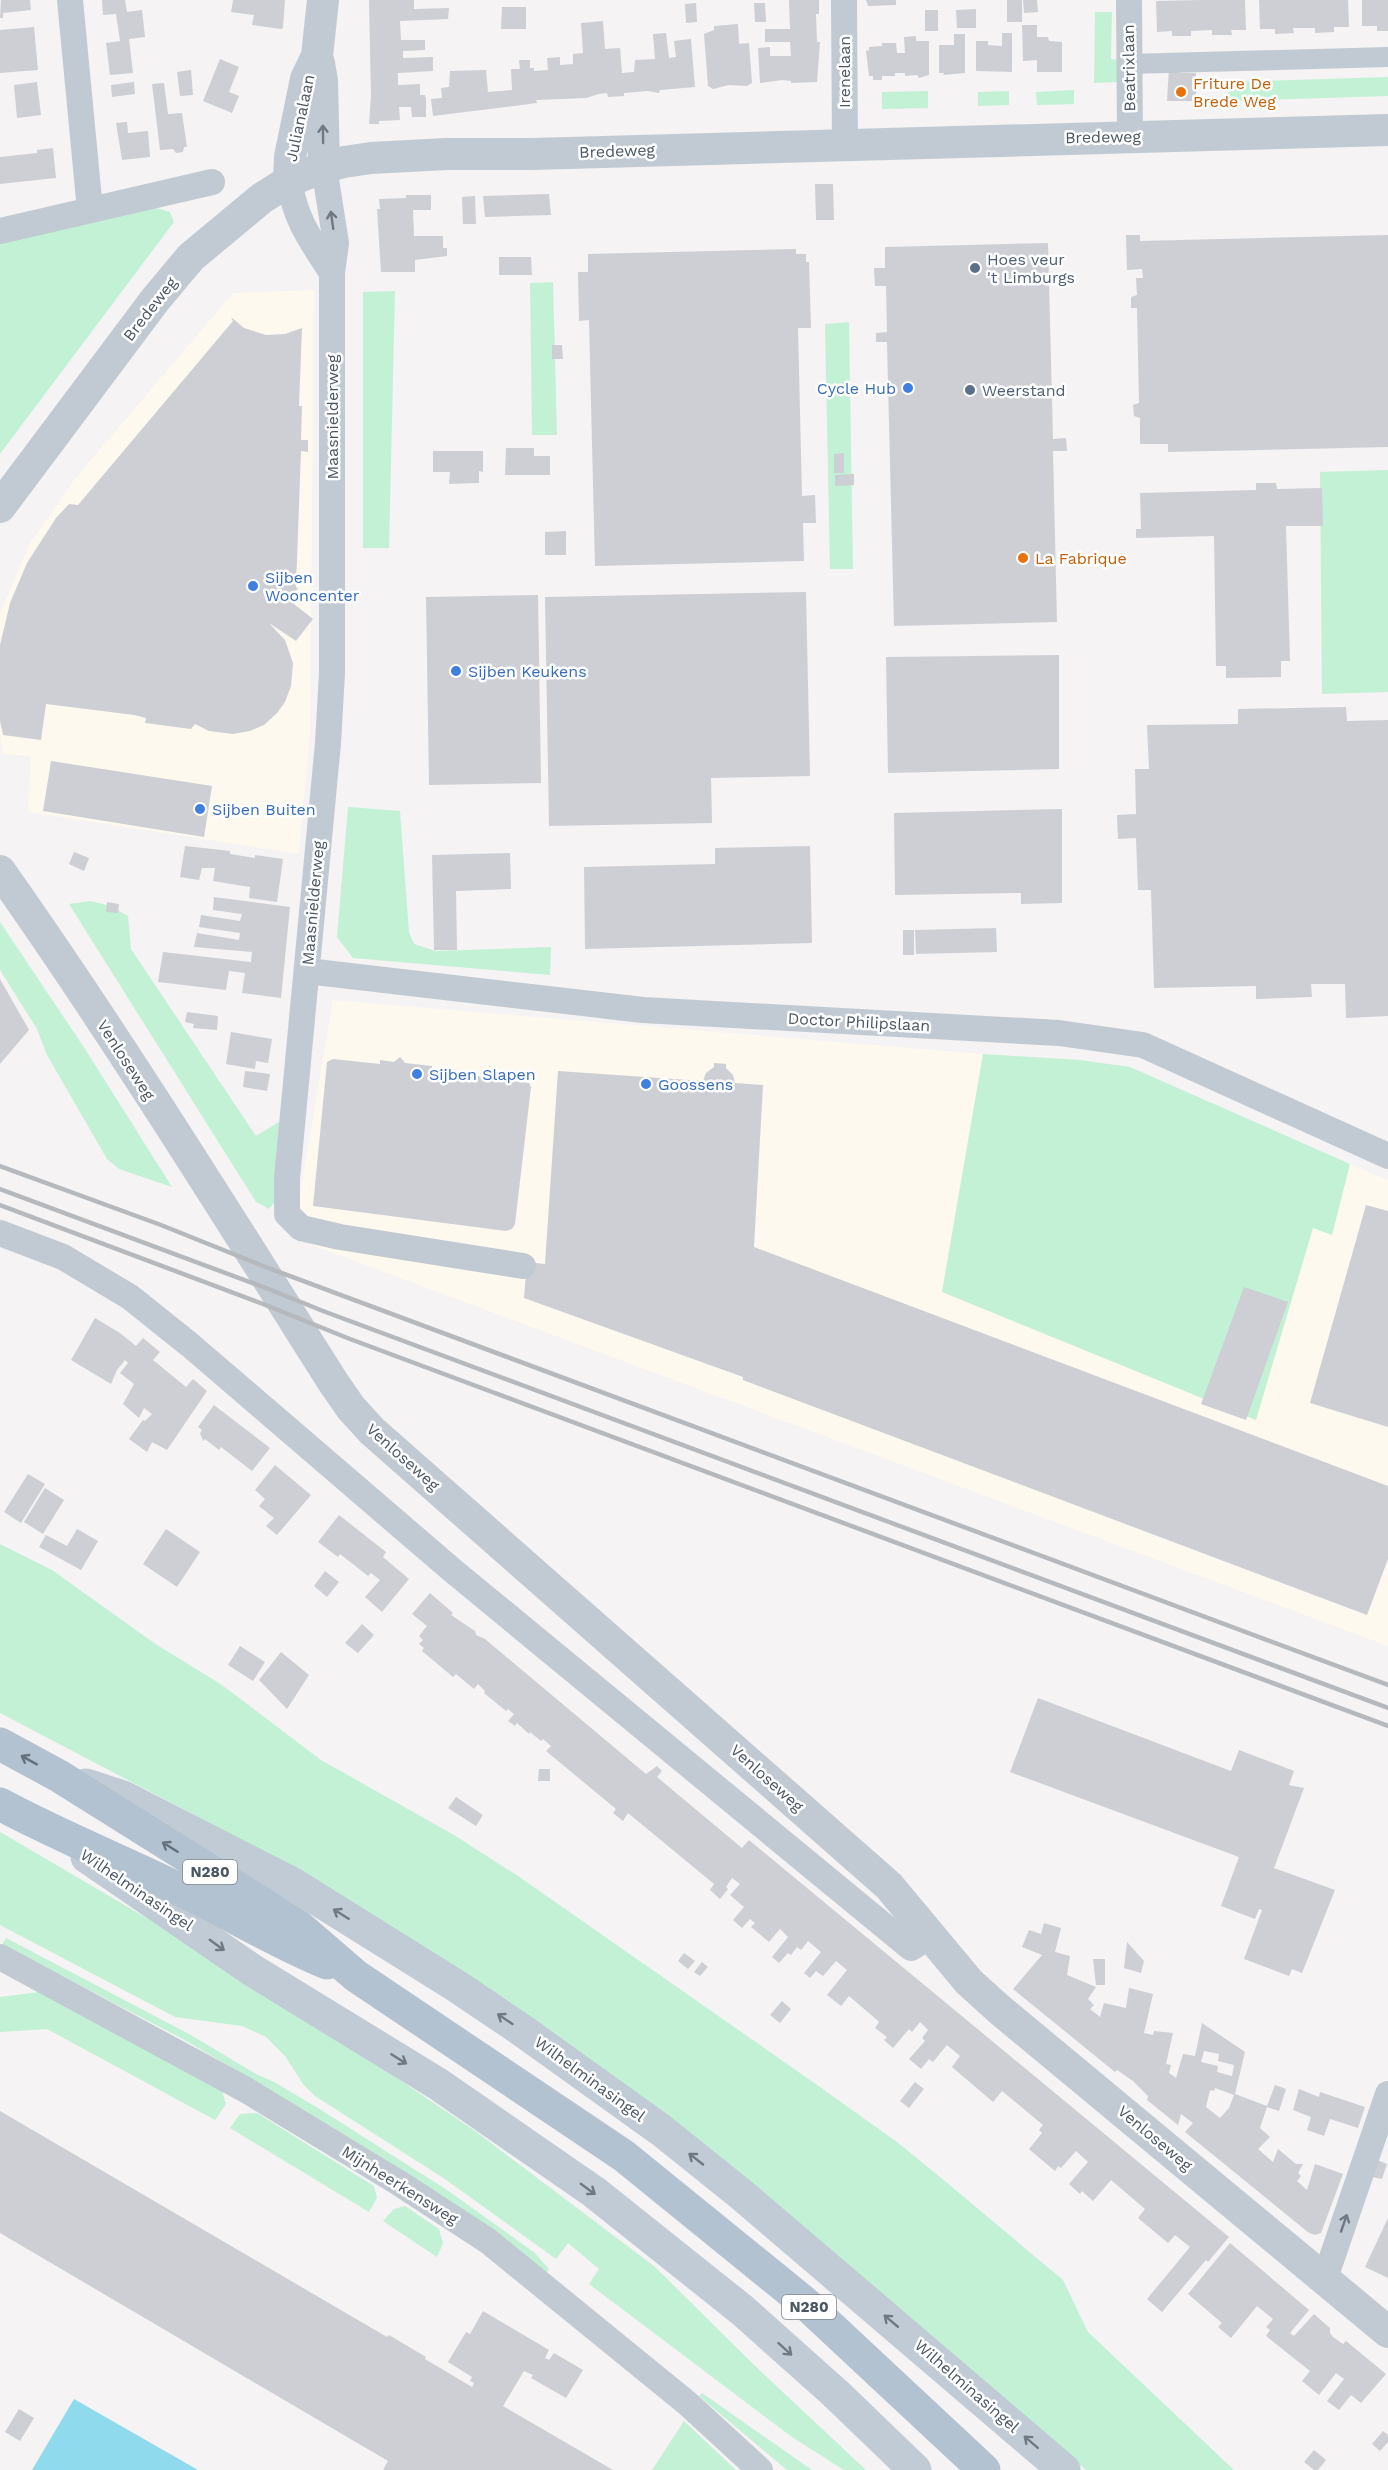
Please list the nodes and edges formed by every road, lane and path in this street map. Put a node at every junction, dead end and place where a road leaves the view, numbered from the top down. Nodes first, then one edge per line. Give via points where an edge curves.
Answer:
1 (70, 0) edge
2 (323, 0) edge
3 (844, 0) edge
4 (1129, 0) edge
5 (317, 56) junction
6 (1388, 57) edge
7 (1128, 64) junction
8 (1388, 130) edge
9 (1130, 137) junction
10 (845, 144) junction
11 (324, 167) junction
12 (212, 182) dead end
13 (289, 182) junction
14 (90, 210) junction
15 (0, 231) edge
16 (332, 273) junction
17 (0, 507) edge
18 (0, 871) edge
19 (307, 971) junction
20 (1388, 1156) edge
21 (0, 1233) edge
22 (523, 1266) dead end
23 (0, 1744) edge
24 (59, 1776) junction
25 (0, 1804) edge
26 (47, 1830) junction
27 (930, 1936) junction
28 (0, 1957) edge
29 (356, 1976) junction
30 (1388, 2094) edge
31 (1324, 2278) junction
32 (1388, 2332) edge
33 (760, 2470) edge
34 (915, 2470) edge
35 (984, 2470) edge
36 (1064, 2470) edge

1 - 14 street
2 - 5 street, Julianalaan
3 - 10 street, Irenelaan
4 - 7 street, Beatrixlaan
11 -> 5 street, Julianalaan via 322,81
5 - 13 street, Julianalaan via 306,79 290,157
6 - 7 street
7 - 9 street, Beatrixlaan
8 - 9 street, Bredeweg
9 - 10 street, Bredeweg
10 - 11 street, Bredeweg via 435,154 371,158
11 - 13 street, Bredeweg
16 -> 11 street, Maasnielderweg via 336,243
12 - 14 street
13 - 16 street via 302,227
13 - 17 street, Bredeweg via 262,198 191,257
14 - 15 street
16 - 19 street, Maasnielderweg via 332,673
18 - 27 street, Venloseweg via 351,1408 372,1431 889,1886
19 - 20 street, Doctor Philipslaan via 643,1010 1059,1033 1143,1046
19 - 22 street, Maasnielderweg via 287,1214 301,1228 340,1237
21 - 27 street via 63,1257 130,1297 452,1570 911,1948
24 -> 23 main road, Wilhelminasingel / N280
29 -> 24 main road, Wilhelminasingel / N280 via 298,1926
36 -> 24 main road, Wilhelminasingel / N280 via 742,2195 661,2130 523,2031 293,1884 123,1797
25 - 26 main road, Wilhelminasingel / N280
26 - 29 main road, Wilhelminasingel / N280 via 188,1893 289,1948
26 -> 34 main road, Wilhelminasingel / N280 via 252,1970 438,2084 594,2192 742,2310
27 - 31 street, Venloseweg via 969,1982 1000,2010
28 - 33 street, Mijnheerkensweg via 246,2090 488,2241 687,2403
29 - 35 main road, Wilhelminasingel / N280 via 624,2156 805,2303
31 -> 30 street
31 - 32 street, Venloseweg

